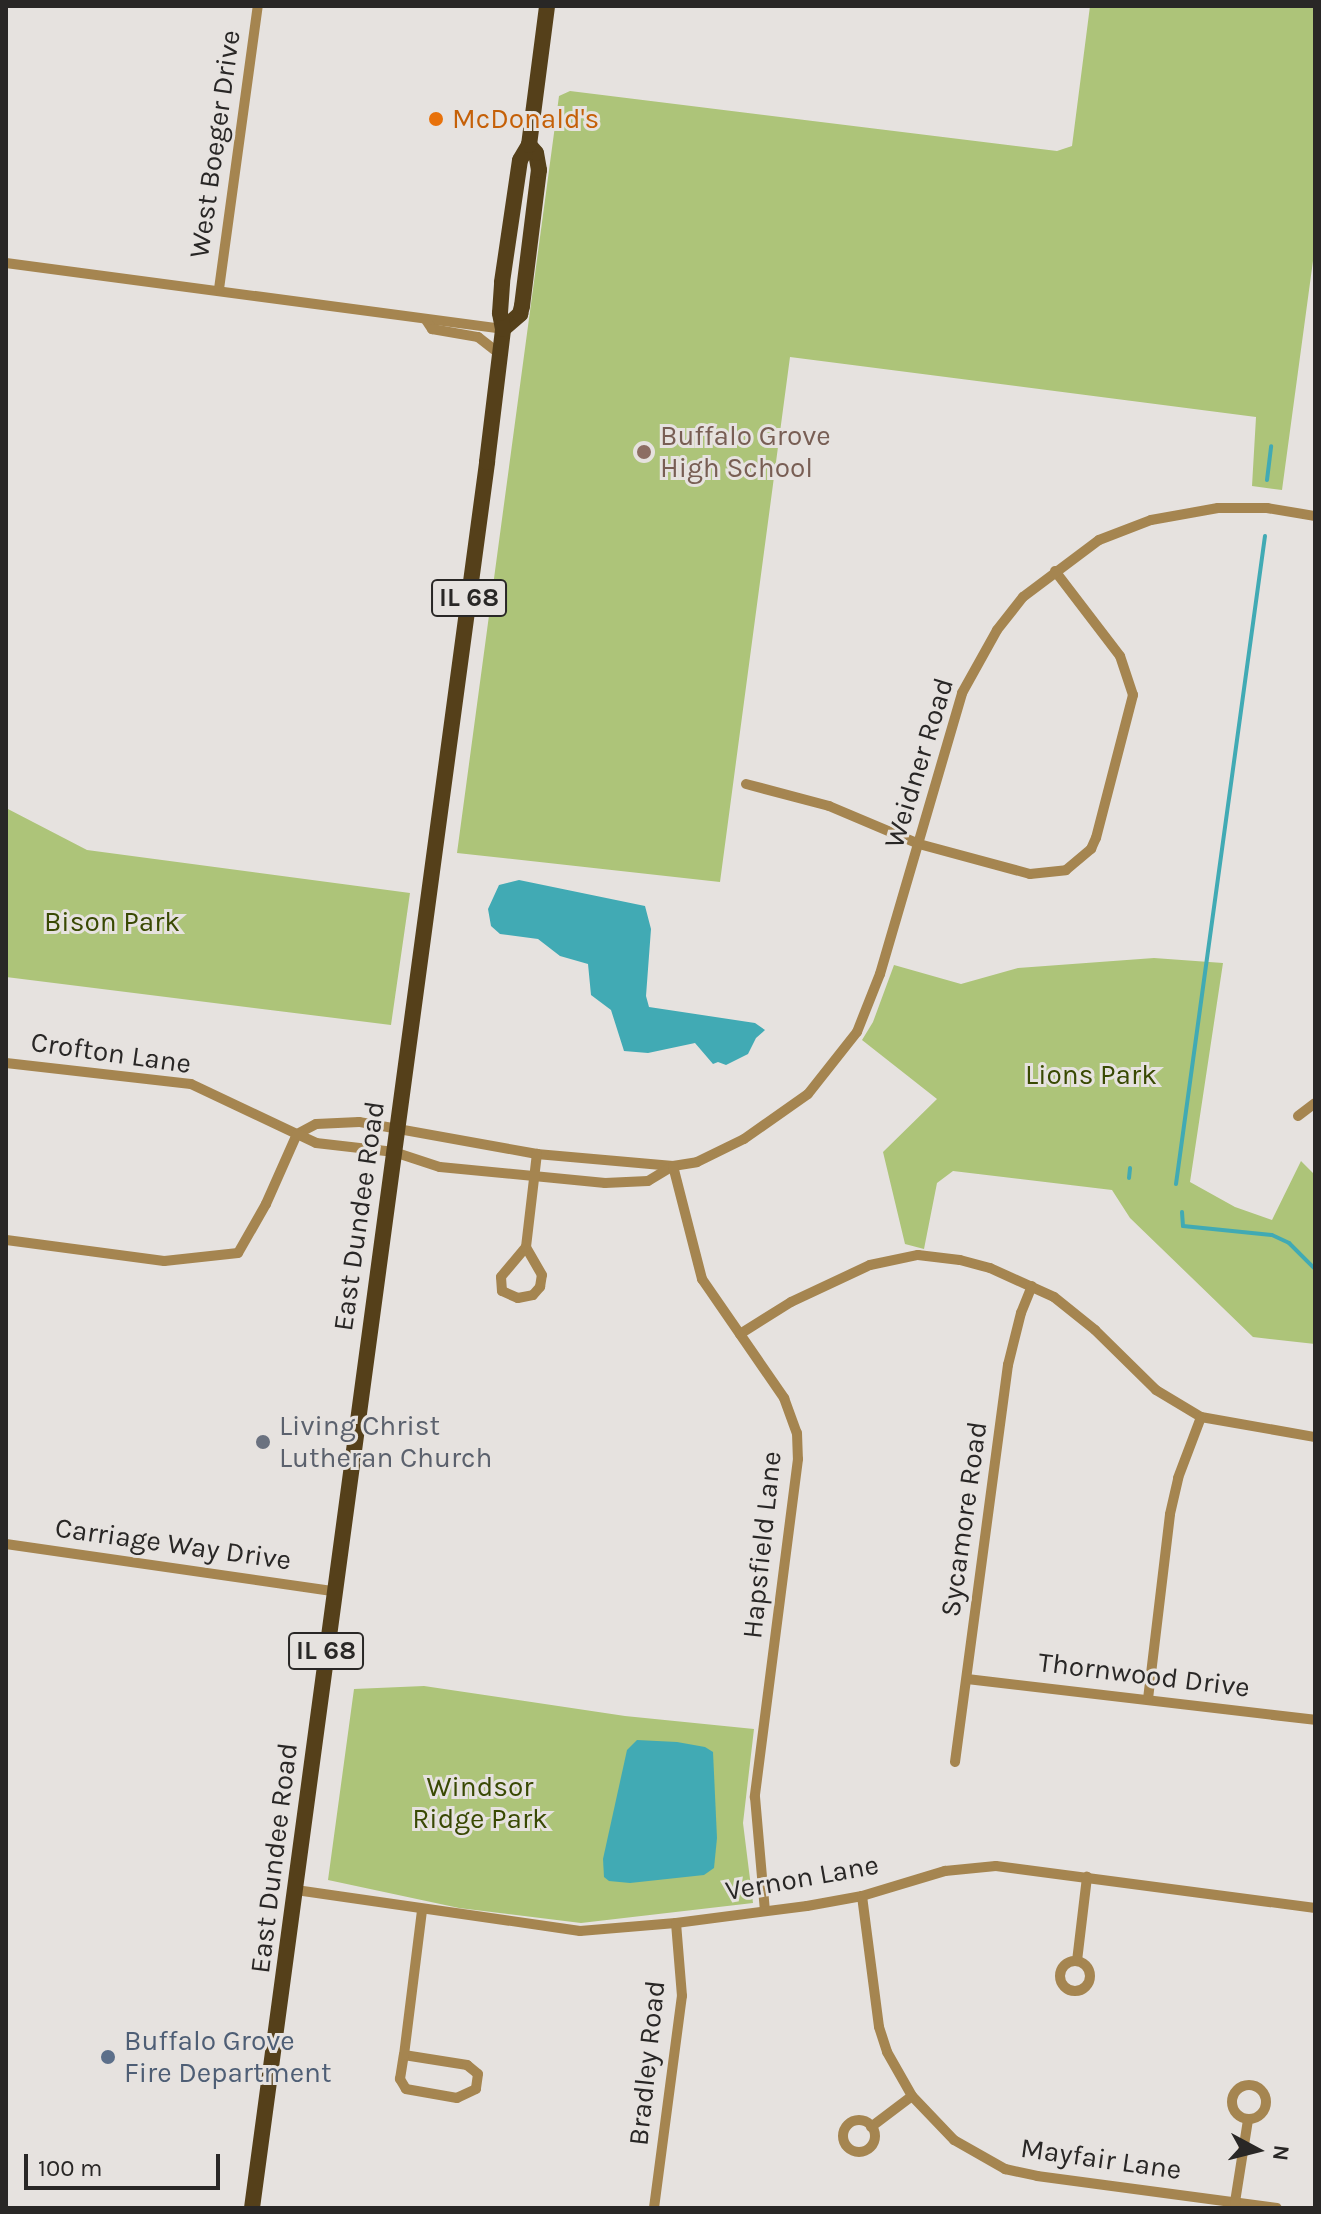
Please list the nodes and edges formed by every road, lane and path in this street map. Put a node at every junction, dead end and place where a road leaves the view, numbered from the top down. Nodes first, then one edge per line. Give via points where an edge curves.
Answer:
1 (258, 6) edge
2 (547, 6) edge
3 (6, 263) edge
4 (219, 289) junction
5 (426, 320) junction
6 (503, 329) junction
7 (500, 354) junction
8 (1315, 516) edge
9 (1055, 571) junction
10 (746, 784) dead end
11 (919, 844) junction
12 (6, 1063) edge
13 (1315, 1103) edge
14 (1298, 1116) dead end
15 (397, 1128) junction
16 (297, 1134) junction
17 (394, 1152) junction
18 (537, 1154) junction
19 (673, 1166) junction
20 (533, 1178) junction
21 (6, 1240) edge
22 (526, 1247) junction
23 (1032, 1286) junction
24 (740, 1334) junction
25 (1201, 1417) junction
26 (1315, 1437) edge
27 (6, 1544) edge
28 (334, 1591) junction
29 (967, 1679) junction
30 (1148, 1699) junction
31 (1315, 1720) edge
32 (955, 1762) dead end
33 (1087, 1877) junction
34 (296, 1890) junction
35 (862, 1896) junction
36 (1315, 1908) edge
37 (422, 1910) junction
38 (765, 1911) junction
39 (676, 1923) junction
40 (1077, 1961) dead end
41 (404, 2055) junction
42 (912, 2096) junction
43 (1248, 2120) dead end
44 (871, 2127) dead end
45 (1235, 2202) junction
46 (252, 2208) edge
47 (654, 2208) edge
48 (1277, 2208) edge

1 - 4 street, West Boeger Drive
2 - 6 main road, East Dundee Road / IL 68 via 529,145 520,160 514,195 500,304
3 - 4 street
4 - 5 street
5 - 6 street
5 - 7 street via 432,329 478,337
6 - 7 main road, East Dundee Road / IL 68
7 - 15 main road, East Dundee Road / IL 68
8 - 9 street, Weidner Road via 1267,508 1183,512 1099,540
9 - 11 street, Weidner Road via 1023,597 997,630 962,693
9 - 11 street via 1120,656 1133,695 1091,849 1066,870 1042,874
10 - 11 street via 829,806
11 - 19 street, Weidner Road via 873,997 857,1032 831,1068 808,1094 744,1139 697,1162
12 - 16 street, Crofton Lane via 191,1084
13 - 14 street
15 - 16 street via 359,1122 316,1124
15 - 17 main road, East Dundee Road / IL 68
15 - 18 street, Weidner Road
16 - 17 street, Crofton Lane via 316,1143
16 - 21 street via 238,1253 164,1261
17 - 20 street, Weidner Road via 432,1165
17 - 28 main road, East Dundee Road / IL 68
18 - 19 street, Weidner Road
18 - 20 street
19 - 20 street, Weidner Road via 648,1181
19 - 24 street, Hapsfield Lane via 702,1279
20 - 22 street
22 - 22 street via 501,1277 502,1291 518,1298 533,1295 542,1275
23 - 24 street via 960,1260 897,1257 791,1302
23 - 25 street via 1074,1311 1156,1390
23 - 29 street, Sycamore Road via 1008,1365
24 - 38 street, Hapsfield Lane via 784,1398 798,1446 755,1797
25 - 26 street
25 - 30 street via 1170,1514
27 - 28 street, Carriage Way Drive
28 - 34 main road, East Dundee Road / IL 68
29 - 30 street, Thornwood Drive
29 - 32 street, Sycamore Road
30 - 31 street, Thornwood Drive
33 - 35 street, Vernon Lane via 971,1867
33 - 36 street, Vernon Lane
33 - 40 street
34 - 37 street, Vernon Lane
34 - 46 main road, East Dundee Road / IL 68
35 - 38 street, Vernon Lane
35 - 42 street, Mayfair Lane via 879,2027
37 - 39 street, Vernon Lane via 580,1931
37 - 41 street
38 - 39 street, Vernon Lane
39 - 47 street, Bradley Road via 682,1996
41 - 41 street via 400,2079 406,2089 457,2098 476,2089 478,2074 467,2065
42 - 44 street
42 - 45 street, Mayfair Lane via 954,2140 1005,2169
43 - 45 street
45 - 48 street, Mayfair Lane

